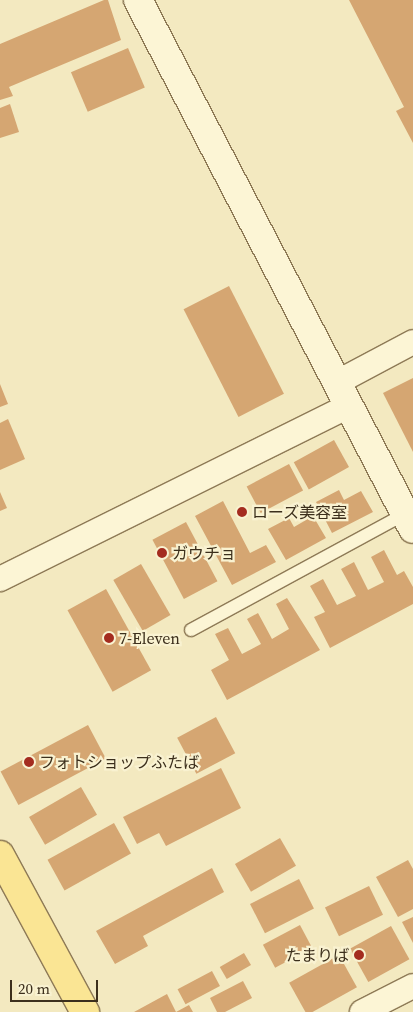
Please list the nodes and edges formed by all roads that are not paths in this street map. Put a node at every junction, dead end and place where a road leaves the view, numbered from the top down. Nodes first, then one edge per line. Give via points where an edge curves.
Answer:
1 (138, 0) edge
2 (413, 342) edge
3 (342, 394) junction
4 (409, 522) edge
5 (0, 579) edge
6 (191, 630) dead end
7 (0, 854) edge
8 (413, 986) edge
9 (84, 1012) edge
10 (362, 1012) edge

1 - 3 street
2 - 3 street
3 - 4 street
3 - 5 street
4 - 6 lane
7 - 9 main road
8 - 10 street

